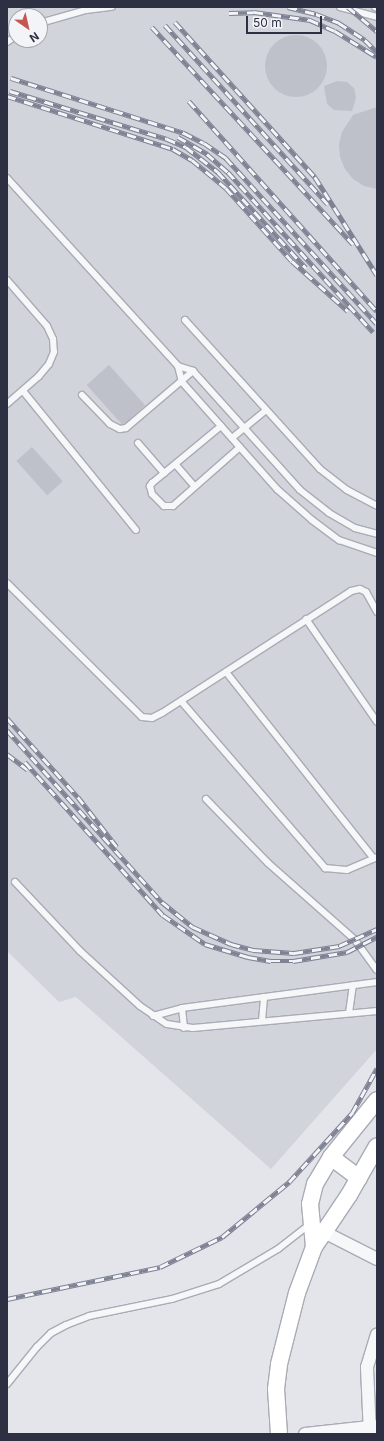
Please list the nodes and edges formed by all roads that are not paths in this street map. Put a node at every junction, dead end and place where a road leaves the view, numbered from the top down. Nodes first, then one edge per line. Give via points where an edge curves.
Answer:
1 (112, 7) edge
2 (340, 7) edge
3 (377, 17) edge
4 (48, 21) edge
5 (7, 178) edge
6 (7, 280) edge
7 (185, 320) dead end
8 (178, 366) junction
9 (194, 371) junction
10 (182, 382) junction
11 (23, 391) junction
12 (82, 395) dead end
13 (7, 404) edge
14 (265, 411) junction
15 (221, 426) junction
16 (244, 428) junction
17 (232, 438) junction
18 (138, 443) dead end
19 (240, 447) junction
20 (176, 464) junction
21 (164, 473) junction
22 (194, 486) junction
23 (377, 506) edge
24 (136, 530) dead end
25 (377, 534) edge
26 (377, 553) edge
27 (7, 582) edge
28 (377, 612) edge
29 (306, 619) junction
30 (226, 672) junction
31 (180, 701) junction
32 (377, 722) edge
33 (206, 799) dead end
34 (376, 858) edge
35 (15, 882) dead end
36 (377, 970) edge
37 (377, 982) edge
38 (353, 985) junction
39 (264, 997) junction
40 (182, 1008) junction
41 (377, 1011) edge
42 (349, 1013) junction
43 (153, 1016) junction
44 (262, 1021) junction
45 (184, 1028) junction
46 (377, 1100) edge
47 (377, 1146) edge
48 (331, 1157) junction
49 (359, 1178) junction
50 (317, 1228) junction
51 (376, 1257) edge
52 (377, 1336) edge
53 (7, 1384) edge
54 (372, 1429) edge
55 (279, 1434) edge
56 (305, 1434) edge

1 - 4 lane via 80,11
2 - 3 lane
5 - 8 lane
6 - 11 lane via 37,314 53,339 54,352 49,364
7 - 14 lane
8 - 9 lane
8 - 10 lane
9 - 10 lane
9 - 16 lane
10 - 12 lane via 132,425 120,429 110,424
10 - 15 lane
11 - 13 lane
11 - 24 lane
14 - 16 lane
14 - 23 lane via 320,469 347,490
15 - 17 lane
15 - 20 lane
16 - 17 lane
16 - 25 lane via 300,490 329,513 355,528
17 - 19 lane
18 - 21 lane
19 - 22 lane
19 - 26 lane via 278,490 312,520 340,540
20 - 21 lane
20 - 22 lane
21 - 22 lane via 150,486 152,494 164,506 173,506
27 - 31 lane via 142,717 152,718
28 - 29 lane via 366,592 360,589
29 - 30 lane
29 - 32 lane
30 - 31 lane
30 - 34 lane
31 - 34 lane via 325,868 347,870
33 - 36 lane via 268,863 355,940
35 - 43 lane via 80,951 126,995
37 - 38 lane
38 - 39 lane
38 - 42 lane
39 - 40 lane
39 - 44 lane
40 - 43 lane
40 - 45 lane
41 - 42 lane
42 - 44 lane
43 - 45 lane via 167,1024
44 - 45 lane
46 - 48 main road
47 - 49 main road
48 - 49 main road
48 - 50 main road via 314,1189
49 - 50 main road
50 - 51 street
50 - 53 lane via 219,1284 172,1299 89,1316 66,1325 51,1333 37,1346
50 - 55 main road via 314,1247 297,1293 279,1364 276,1389
52 - 54 street via 367,1372
54 - 56 street

